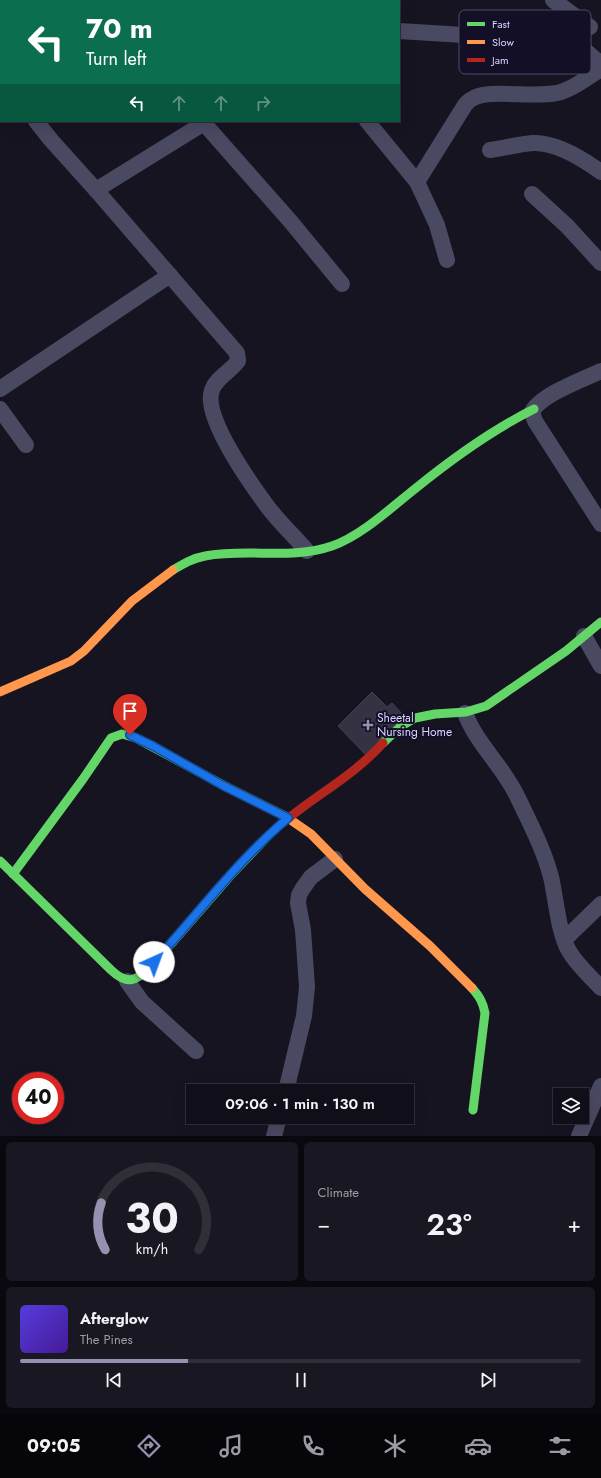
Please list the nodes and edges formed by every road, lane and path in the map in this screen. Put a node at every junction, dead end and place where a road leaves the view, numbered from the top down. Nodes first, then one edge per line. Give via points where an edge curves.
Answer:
1 (554, 0) edge
2 (573, 10) edge
3 (400, 30) edge
4 (459, 34) edge
5 (591, 55) edge
6 (601, 64) edge
7 (601, 69) edge
8 (37, 122) edge
9 (203, 122) edge
10 (368, 122) edge
11 (490, 150) dead end
12 (601, 172) edge
13 (417, 182) junction
14 (96, 190) junction
15 (532, 194) dead end
16 (447, 260) dead end
17 (601, 263) edge
18 (170, 275) junction
19 (342, 284) dead end
20 (601, 370) edge
21 (0, 389) edge
22 (0, 409) edge
23 (534, 409) junction
24 (26, 445) dead end
25 (601, 524) edge
26 (307, 552) junction
27 (601, 622) edge
28 (584, 636) junction
29 (601, 666) edge
30 (0, 692) edge
31 (464, 713) junction
32 (288, 818) junction
33 (335, 859) junction
34 (0, 861) edge
35 (14, 874) junction
36 (601, 904) edge
37 (565, 939) junction
38 (127, 981) junction
39 (601, 988) edge
40 (196, 1051) dead end
41 (288, 1084) edge
42 (601, 1086) edge
43 (473, 1110) dead end
44 (277, 1124) edge
45 (274, 1136) edge
46 (579, 1136) edge

1 - 2 street
3 - 4 street
5 - 6 street
7 - 13 street via 561,92 541,96 488,95 471,99
8 - 14 street
9 - 14 street
9 - 19 street via 292,222
10 - 13 street
11 - 12 street via 534,143 546,144 585,160
13 - 16 street via 436,220
14 - 18 street
15 - 17 street via 567,226
18 - 21 street
18 - 26 street via 237,354 236,364 212,388 211,404 221,435 254,488
20 - 23 street via 549,396
22 - 24 street
23 - 25 street via 532,412 535,421
23 - 26 street via 454,457 349,538
26 - 30 street via 228,554 205,556 186,562 132,601 71,661
27 - 28 street
28 - 29 street
28 - 31 street via 486,706 477,711
31 - 32 street via 440,712 414,717 366,761
31 - 37 street via 470,727 512,784 519,798 551,876
32 - 33 street via 319,840
32 - 35 street via 130,735 117,734 104,747
32 - 38 street via 230,876 144,973
33 - 41 street via 312,877 299,895 307,987 304,1016
33 - 43 street via 430,946 480,997 485,1013
34 - 35 street
35 - 38 street via 104,964
36 - 37 street
37 - 39 street via 577,962
38 - 40 street via 142,1002
42 - 46 street
44 - 45 street

